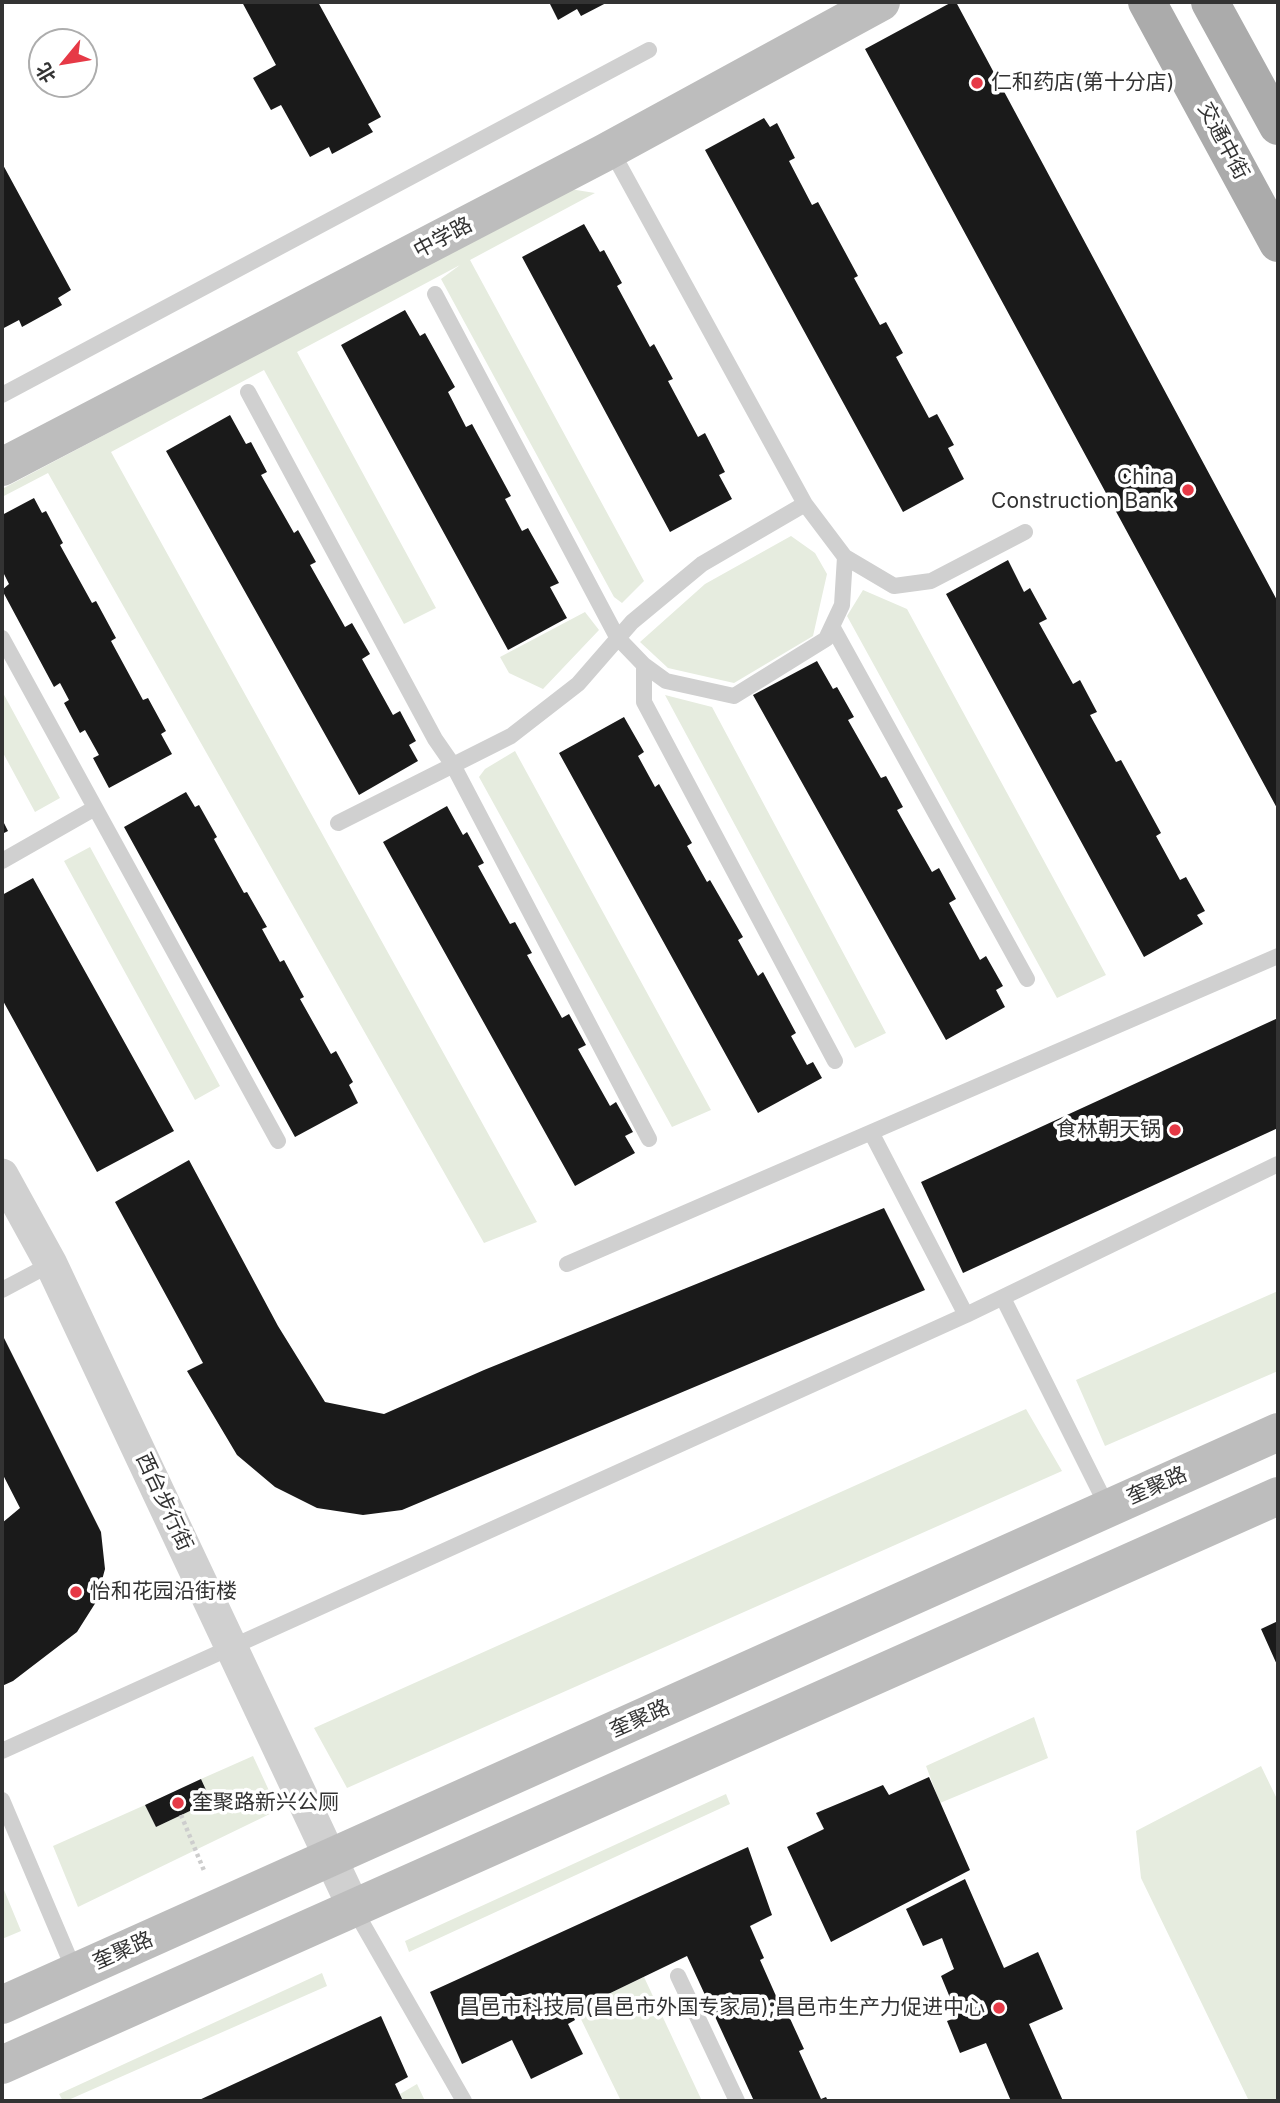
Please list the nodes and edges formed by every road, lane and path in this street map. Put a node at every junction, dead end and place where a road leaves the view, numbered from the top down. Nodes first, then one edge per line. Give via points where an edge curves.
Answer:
1 (881, 2) edge
2 (1147, 2) edge
3 (1210, 2) edge
4 (649, 51) dead end
5 (1278, 126) edge
6 (611, 150) junction
7 (1278, 243) edge
8 (435, 295) dead end
9 (247, 392) dead end
10 (2, 395) edge
11 (2, 467) edge
12 (805, 504) junction
13 (1025, 532) dead end
14 (845, 557) junction
15 (832, 626) junction
16 (617, 637) junction
17 (2, 638) edge
18 (644, 665) junction
19 (453, 765) junction
20 (95, 808) junction
21 (338, 823) dead end
22 (2, 861) edge
23 (1278, 956) edge
24 (1027, 979) dead end
25 (835, 1061) dead end
26 (872, 1134) junction
27 (649, 1139) dead end
28 (278, 1141) dead end
29 (1278, 1164) edge
30 (2, 1175) edge
31 (51, 1264) junction
32 (567, 1264) dead end
33 (2, 1290) edge
34 (1003, 1297) junction
35 (966, 1315) junction
36 (1278, 1432) edge
37 (1278, 1496) edge
38 (1108, 1508) junction
39 (233, 1647) junction
40 (2, 1751) edge
41 (2, 1800) edge
42 (181, 1815) dead end
43 (331, 1857) junction
44 (219, 1907) junction
45 (354, 1908) junction
46 (75, 1972) junction
47 (678, 1976) dead end
48 (2, 2005) edge
49 (2, 2065) edge
50 (464, 2101) edge
51 (737, 2101) edge

1 - 6 main road, 中学路
2 - 7 main road, 交通中街
3 - 5 main road
4 - 10 lane
6 - 11 main road, 中学路
6 - 12 lane
8 - 16 lane
9 - 19 lane
12 - 14 lane
12 - 16 lane via 702,564
13 - 14 lane via 931,581 894,586
14 - 15 lane via 842,605
15 - 18 lane via 826,639 734,696 666,681
15 - 24 lane
16 - 18 lane
16 - 19 lane via 578,684 511,736
17 - 20 lane
18 - 25 lane via 644,702
19 - 21 lane
19 - 27 lane
20 - 22 lane
20 - 28 lane
23 - 26 lane
26 - 32 lane
26 - 35 lane
29 - 34 lane
30 - 31 street, 西台步行街
31 - 33 lane
31 - 39 street, 西台步行街
34 - 35 lane
34 - 38 lane
35 - 39 lane
36 - 38 main road, 奎聚路
37 - 45 main road
38 - 43 main road, 奎聚路
39 - 40 lane
39 - 43 street, 西台步行街
41 - 46 lane
42 - 44 path
43 - 44 main road, 奎聚路
43 - 45 street, 西台步行街
44 - 46 main road, 奎聚路
45 - 49 main road
45 - 50 lane
46 - 48 main road, 奎聚路
47 - 51 lane

